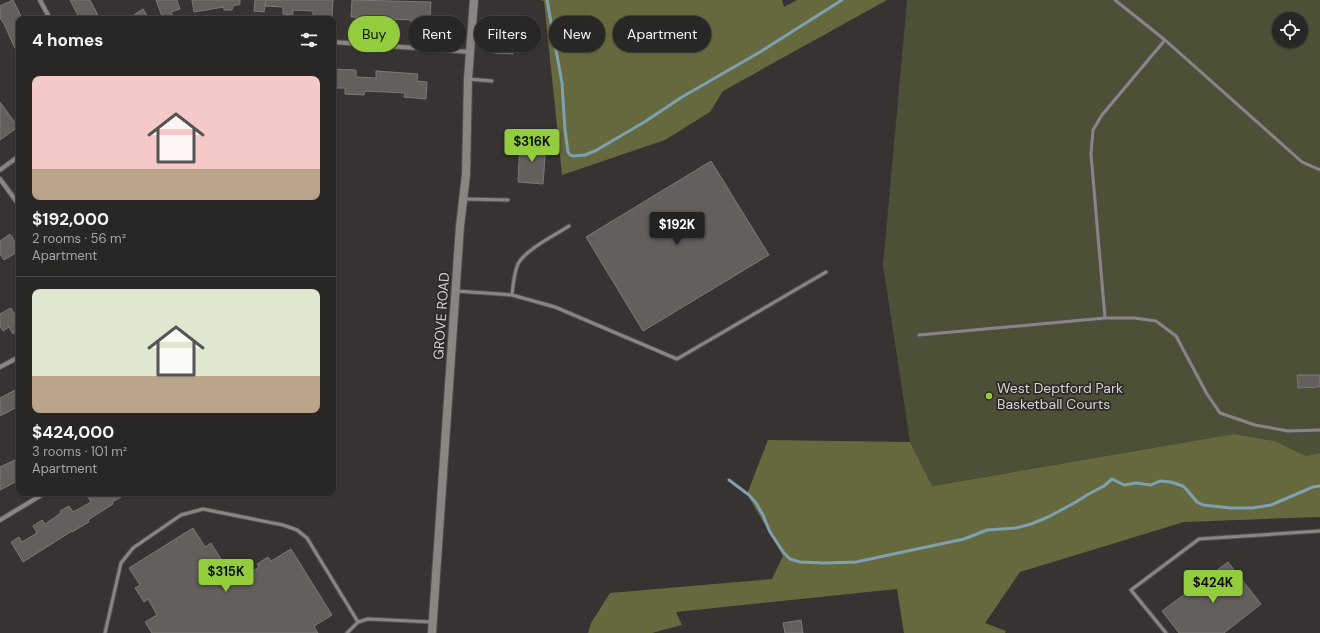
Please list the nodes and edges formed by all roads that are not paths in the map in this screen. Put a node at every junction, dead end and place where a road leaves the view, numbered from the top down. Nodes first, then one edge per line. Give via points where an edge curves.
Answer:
1 (40, 0) edge
2 (474, 0) edge
3 (1115, 0) edge
4 (48, 16) edge
5 (1165, 40) junction
6 (336, 42) edge
7 (470, 52) junction
8 (468, 79) junction
9 (492, 82) dead end
10 (16, 158) edge
11 (0, 170) edge
12 (1320, 170) edge
13 (0, 179) edge
14 (463, 199) junction
15 (508, 200) dead end
16 (16, 201) edge
17 (569, 226) dead end
18 (826, 272) dead end
19 (456, 291) junction
20 (512, 295) junction
21 (1105, 318) junction
22 (919, 335) dead end
23 (16, 359) edge
24 (0, 367) edge
25 (1320, 430) edge
26 (40, 496) edge
27 (0, 520) edge
28 (1320, 531) edge
29 (358, 622) junction
30 (432, 622) junction
31 (346, 632) edge
32 (105, 633) edge
33 (432, 633) edge
34 (1166, 633) edge

1 - 4 street
2 - 7 main road, GROVE ROAD
3 - 5 lane
5 - 12 lane via 1302,162
5 - 21 lane via 1102,115 1093,130 1092,154
6 - 7 street
7 - 8 main road, GROVE ROAD
8 - 9 lane
8 - 14 main road, GROVE ROAD
10 - 11 street
13 - 16 street
14 - 15 lane
14 - 19 main road, GROVE ROAD
17 - 20 lane via 527,253 518,263
18 - 20 lane via 677,359 558,308
19 - 20 lane
19 - 30 main road, GROVE ROAD
21 - 22 lane
21 - 25 lane via 1156,321 1176,336 1206,394 1220,413 1256,425 1288,431
23 - 24 street
26 - 27 street
28 - 34 lane via 1199,539 1131,590
29 - 30 lane via 368,619
29 - 31 lane
29 - 32 lane via 307,538 297,530 203,510 181,515 132,548 121,563
30 - 33 main road, GROVE ROAD

